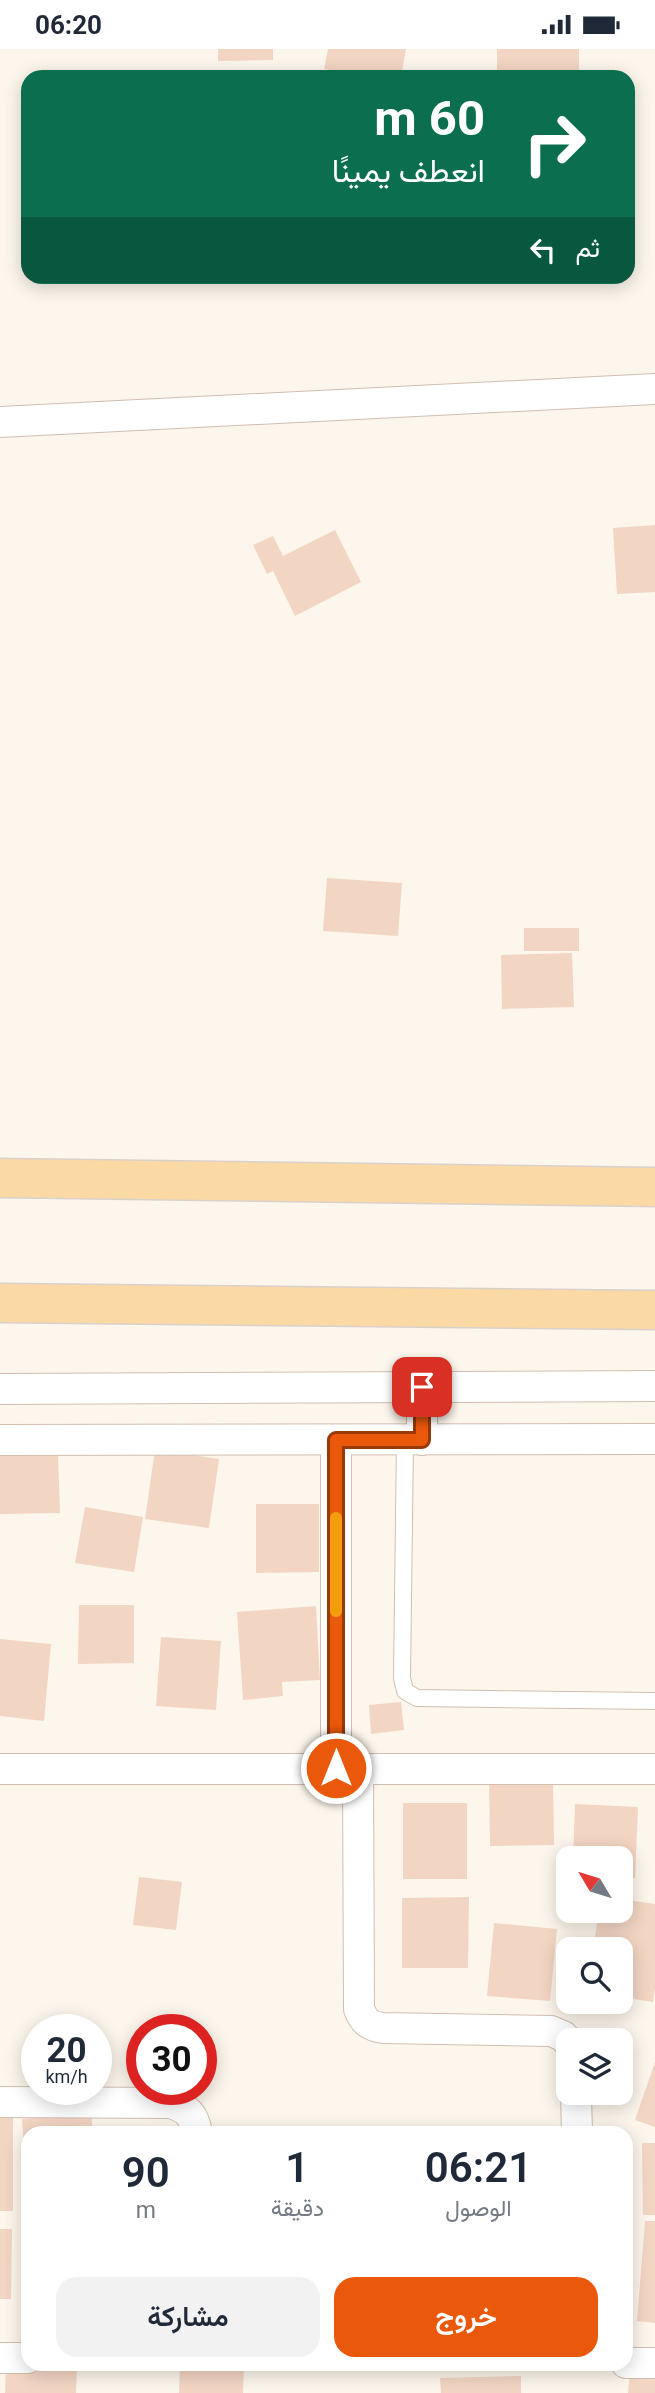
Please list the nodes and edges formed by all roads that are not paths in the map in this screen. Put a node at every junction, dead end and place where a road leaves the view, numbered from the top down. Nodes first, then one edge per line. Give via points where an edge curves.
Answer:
1 (655, 389) edge
2 (0, 422) edge
3 (0, 1178) edge
4 (655, 1187) edge
5 (0, 1303) edge
6 (655, 1310) edge
7 (655, 1386) edge
8 (422, 1387) junction
9 (0, 1388) edge
10 (655, 1439) edge
11 (0, 1440) edge
12 (336, 1440) junction
13 (414, 1440) junction
14 (655, 1700) edge
15 (347, 1768) junction
16 (0, 1769) edge
17 (655, 1769) edge
18 (556, 2033) edge
19 (0, 2102) edge
20 (576, 2105) edge
21 (196, 2126) edge
22 (577, 2126) edge
23 (0, 2358) edge
24 (21, 2358) edge
25 (633, 2363) edge
26 (655, 2363) edge

1 - 2 street
3 - 4 main road
5 - 6 main road
7 - 8 street
8 - 9 street
8 - 13 street
10 - 13 street
11 - 12 street
12 - 13 street
12 - 15 street
13 - 14 lane via 401,1678 405,1691 417,1698
15 - 16 street
15 - 17 street
15 - 18 street via 362,2018 372,2027 383,2028
19 - 21 street via 171,2103 195,2118
20 - 22 street
23 - 24 street
25 - 26 street

